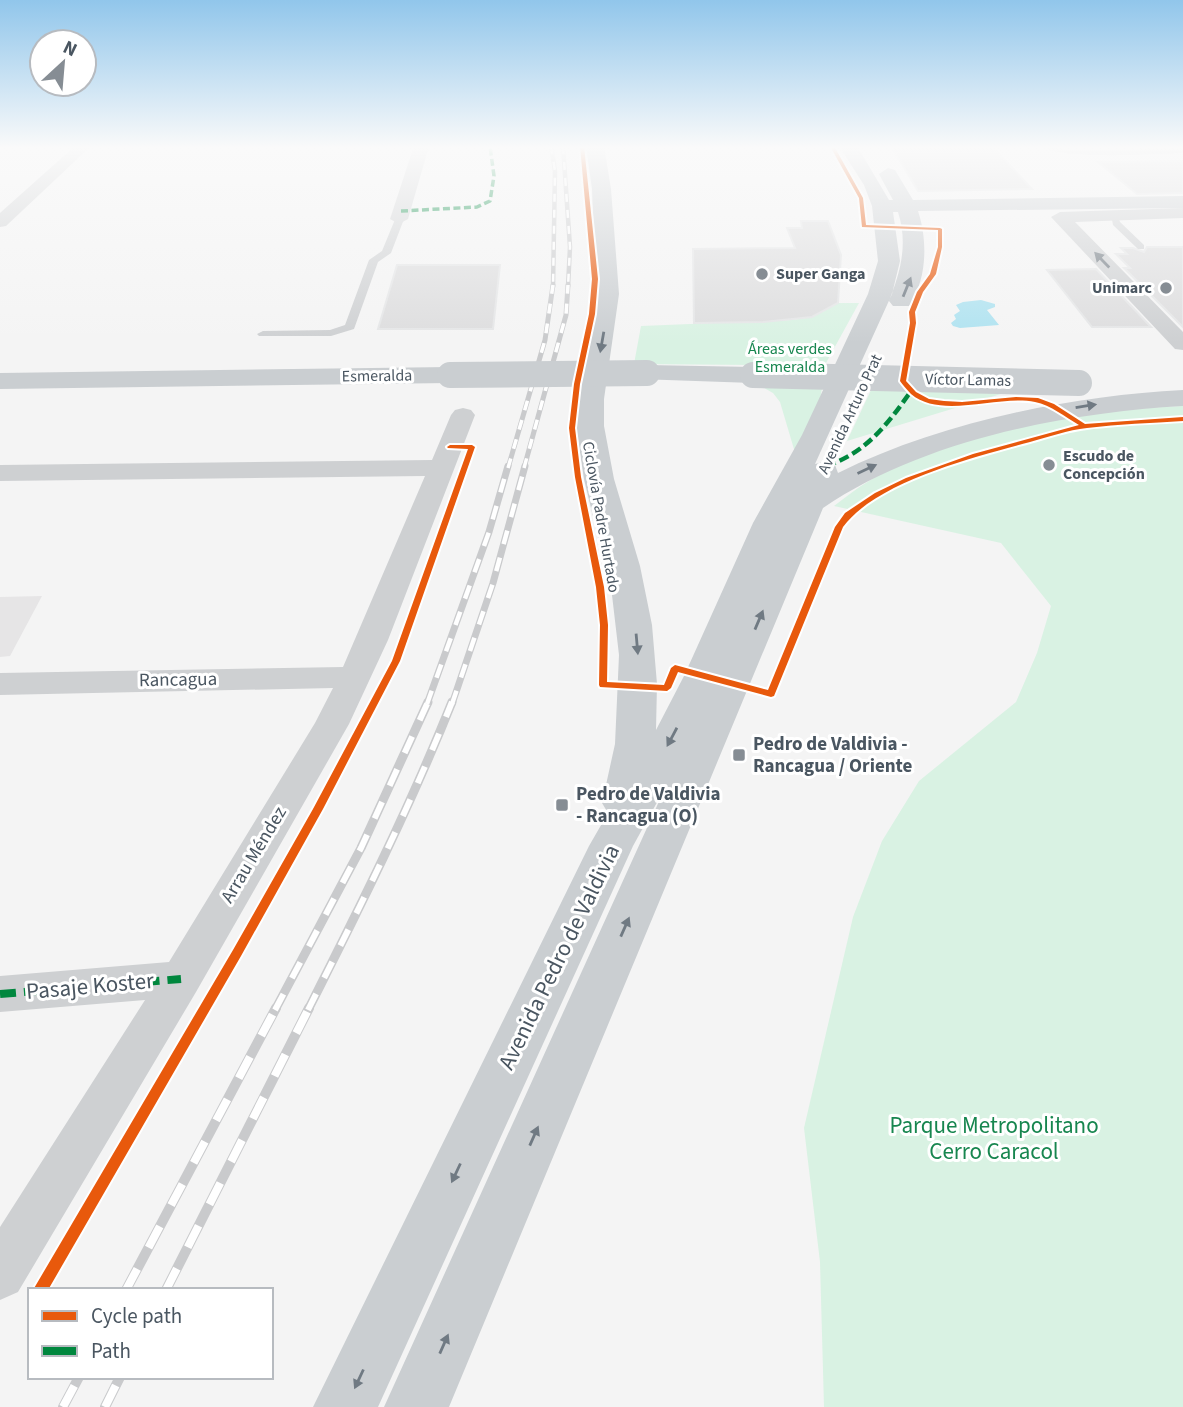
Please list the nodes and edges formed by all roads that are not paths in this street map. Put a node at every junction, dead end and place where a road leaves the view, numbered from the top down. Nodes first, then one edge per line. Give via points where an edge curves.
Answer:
1 (401, 212) edge
2 (603, 212) edge
3 (897, 212) edge
4 (1183, 213) edge
5 (1114, 216) junction
6 (399, 219) joint
7 (1141, 247) dead end
8 (263, 334) dead end
9 (1183, 344) edge
10 (753, 375) joint
11 (0, 381) edge
12 (1183, 384) edge
13 (1183, 398) edge
14 (463, 415) dead end
15 (441, 468) junction
16 (0, 473) edge
17 (793, 507) junction
18 (356, 677) junction
19 (0, 684) edge
20 (611, 846) junction
21 (181, 979) junction
22 (0, 994) edge
23 (0, 1273) edge
24 (345, 1407) edge
25 (416, 1407) edge

1 - 6 street
2 -> 20 main road via 608,297 590,424 635,626 639,686 631,773
3 - 17 main road, Avenida Arturo Prat via 916,245 911,278
4 - 5 street
5 - 7 lane
9 -> 5 street via 1060,217
6 - 8 lane via 386,253 374,260 350,327 331,333
10 - 11 main road, Esmeralda, bridge
10 - 12 main road, Víctor Lamas, bridge
17 -> 13 main road via 869,467 958,438 1079,407
14 - 15 street, Arrau Méndez
15 - 16 street
15 - 18 street, Arrau Méndez
17 -> 20 main road, Avenida Pedro de Valdivia
25 -> 17 main road, Avenida Arturo Prat via 732,683
18 - 19 street, Rancagua
18 - 21 street, Arrau Méndez
20 -> 24 main road, Avenida Pedro de Valdivia
21 - 22 street, Pasaje Koster
21 - 23 street, Arrau Méndez

